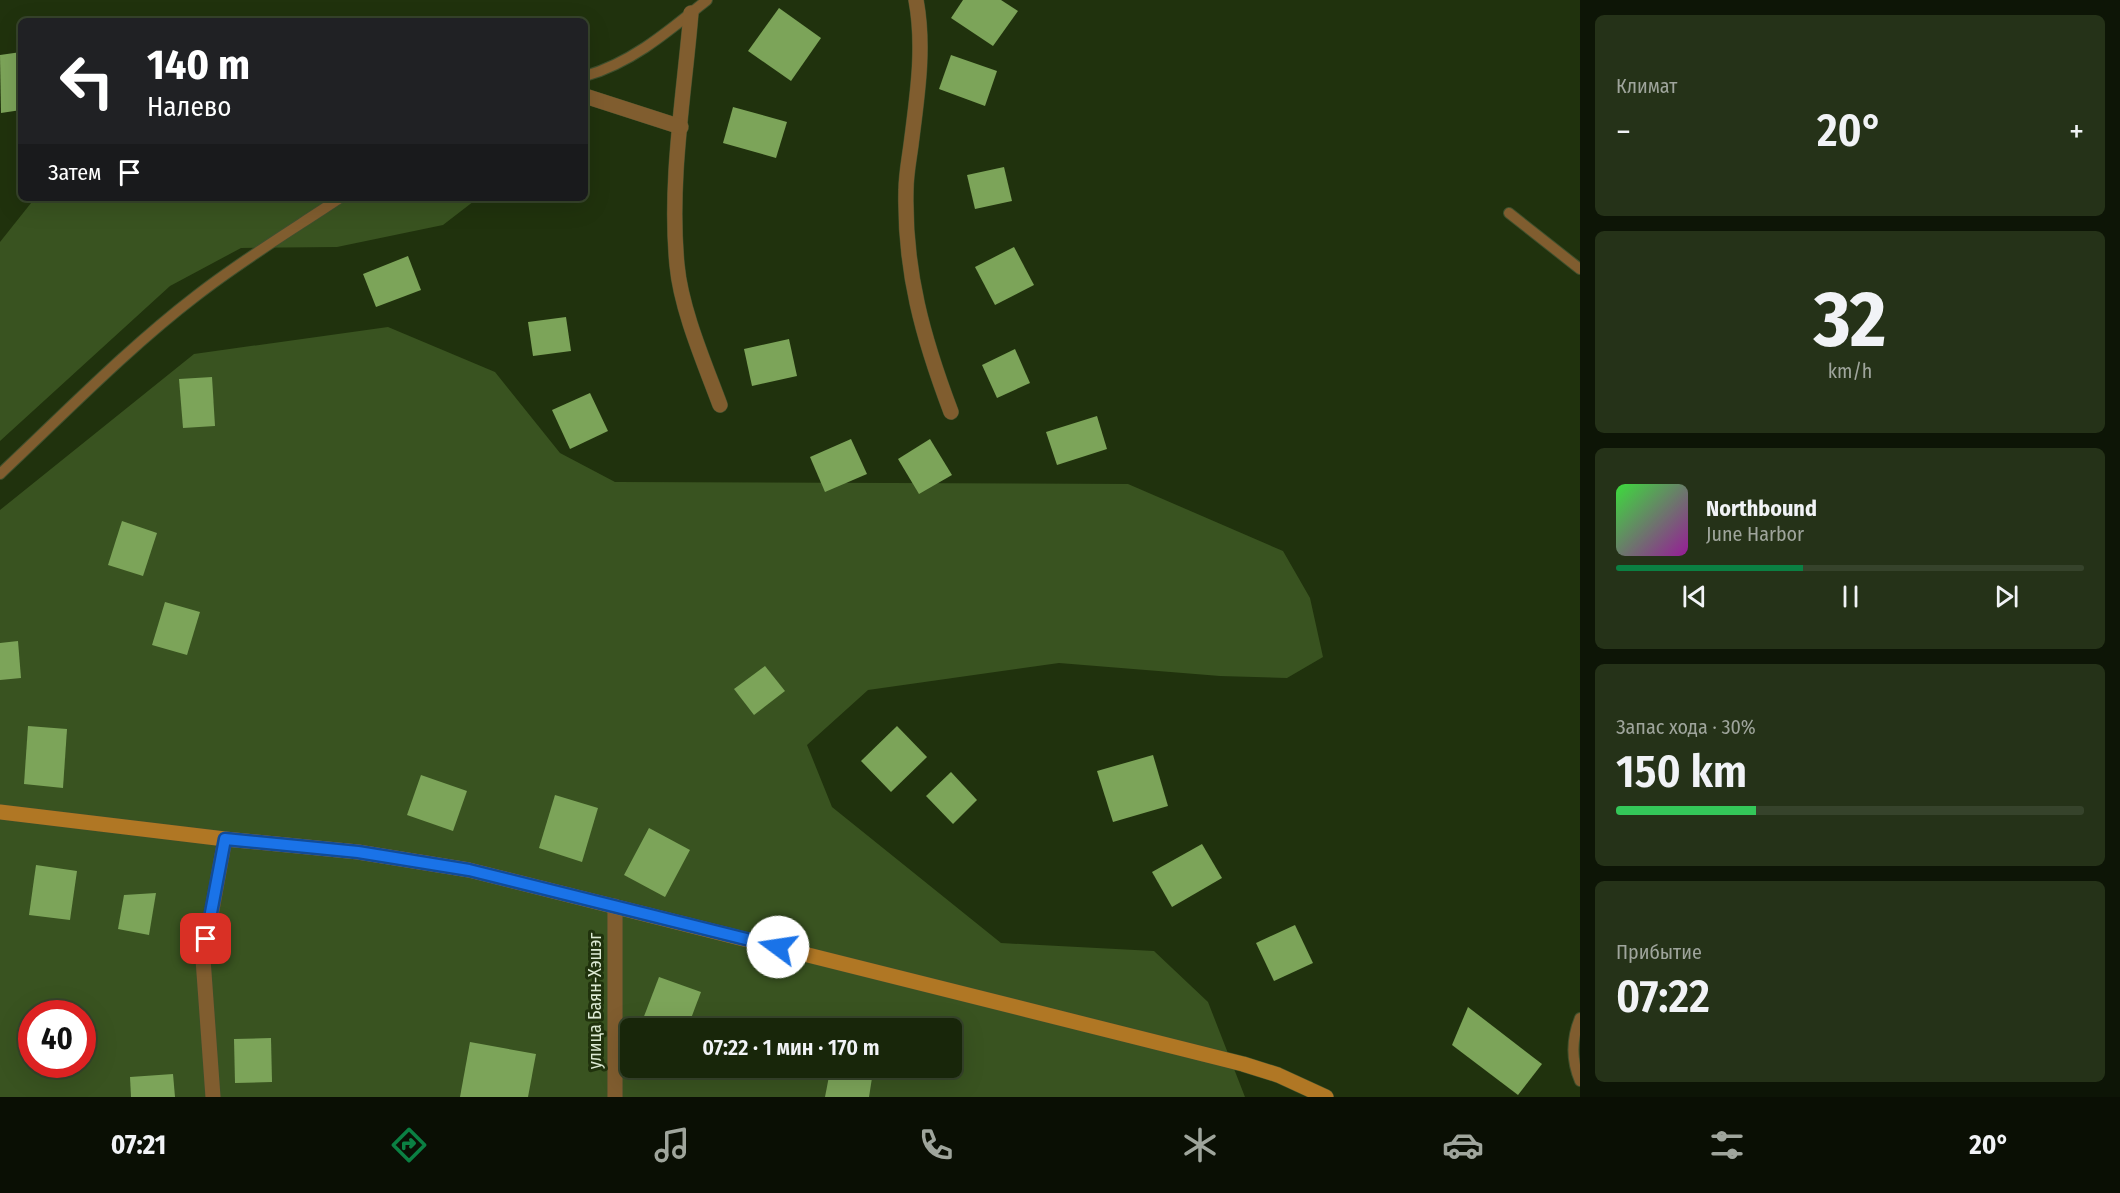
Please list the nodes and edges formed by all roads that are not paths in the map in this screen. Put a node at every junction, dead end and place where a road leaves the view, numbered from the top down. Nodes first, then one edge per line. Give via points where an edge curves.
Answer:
1 (707, 0) edge
2 (916, 0) edge
3 (691, 13) junction
4 (588, 75) edge
5 (588, 97) edge
6 (681, 127) junction
7 (335, 201) edge
8 (1509, 213) dead end
9 (1580, 268) edge
10 (720, 405) dead end
11 (951, 412) dead end
12 (0, 474) edge
13 (0, 812) edge
14 (225, 839) junction
15 (615, 906) junction
16 (1580, 1018) edge
17 (1580, 1081) edge
18 (213, 1097) edge
19 (615, 1097) edge
20 (1326, 1097) edge

1 - 3 lane
2 - 11 street via 920,50 906,189 907,240 916,307
3 - 4 lane via 642,51
3 - 6 street
5 - 6 street
6 - 10 street via 674,200 677,267 691,325
7 - 12 lane via 196,296
8 - 9 lane
13 - 14 street
14 - 15 street via 417,861
14 - 18 street via 203,959
15 - 19 street, улица Баян-Хэшэг
15 - 20 street via 1243,1064
16 - 17 lane via 1574,1034 1573,1065

